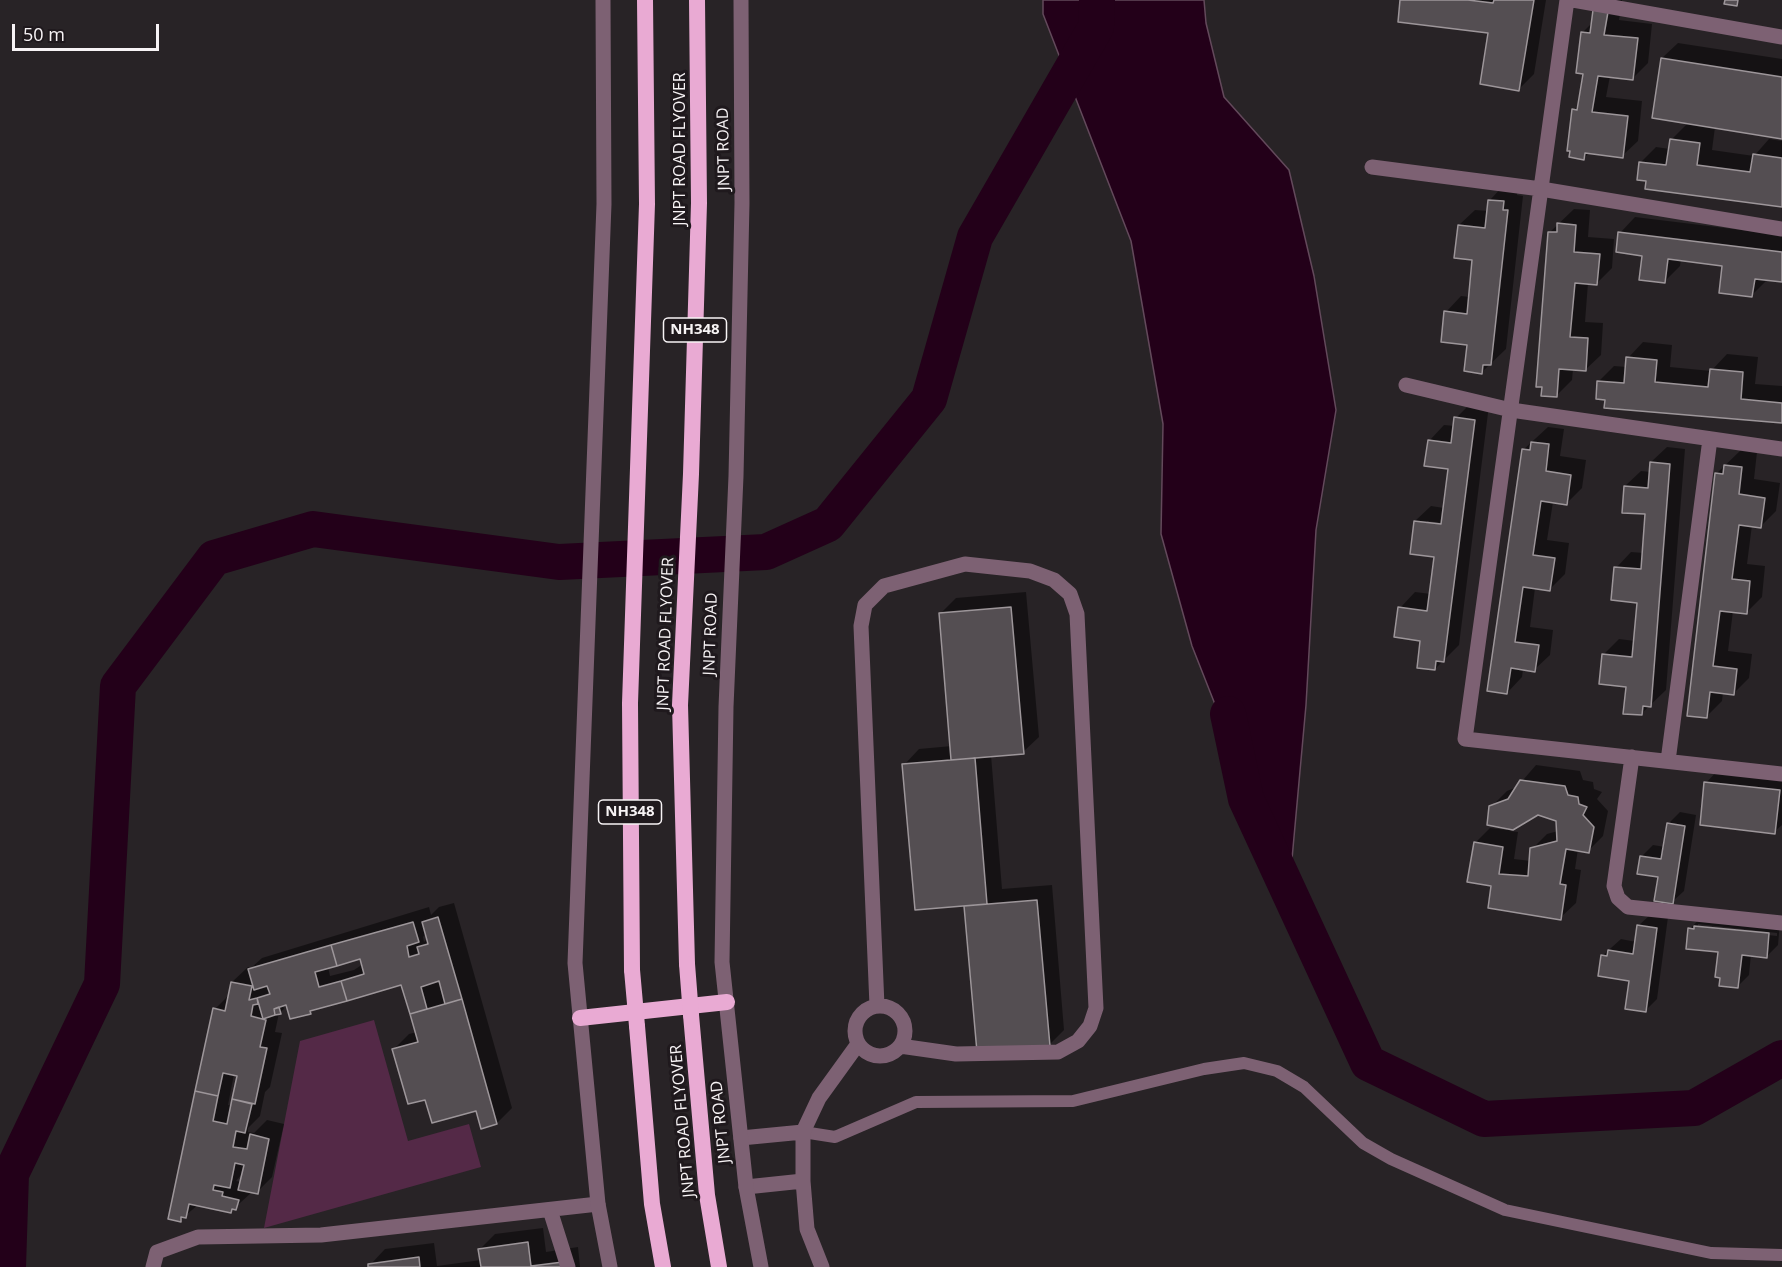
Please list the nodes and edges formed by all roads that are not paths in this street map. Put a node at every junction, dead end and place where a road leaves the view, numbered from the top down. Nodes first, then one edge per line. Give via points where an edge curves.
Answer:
1 (603, 0) edge
2 (645, 0) edge
3 (697, 0) edge
4 (741, 0) edge
5 (1567, 0) edge
6 (1573, 0) edge
7 (1782, 37) edge
8 (1372, 167) dead end
9 (1541, 189) junction
10 (1782, 229) edge
11 (1406, 386) dead end
12 (1511, 410) junction
13 (1710, 439) junction
14 (1782, 449) edge
15 (1632, 757) junction
16 (1668, 761) junction
17 (1782, 774) edge
18 (1782, 923) edge
19 (727, 1002) junction
20 (877, 1006) junction
21 (580, 1018) junction
22 (858, 1044) junction
23 (900, 1046) junction
24 (803, 1132) junction
25 (741, 1138) junction
26 (803, 1181) junction
27 (746, 1187) junction
28 (598, 1204) junction
29 (550, 1210) junction
30 (1782, 1255) edge
31 (153, 1267) edge
32 (568, 1267) edge
33 (610, 1267) edge
34 (663, 1267) edge
35 (719, 1267) edge
36 (761, 1267) edge
37 (822, 1267) edge

1 - 21 street via 604,204 575,963
2 - 34 highway, JNPT ROAD FLYOVER / NH348, bridge via 647,204 630,715 632,970 652,1204
3 - 35 highway, JNPT ROAD FLYOVER / NH348, bridge via 699,203 680,705 687,964 707,1195
4 - 19 street, JNPT ROAD via 742,203 722,962
5 - 9 street
6 - 7 street
8 - 9 street
9 - 10 street
9 - 12 street
11 - 12 street
12 - 13 street
12 - 15 street via 1465,739
13 - 14 street
13 - 16 street
15 - 16 street
15 - 18 street via 1614,886 1618,898 1628,907
16 - 17 street
19 - 21 highway
19 - 25 street, JNPT ROAD
20 - 22 street via 857,1020
20 - 23 street via 899,1015 905,1031
20 - 23 street via 861,626 865,605 884,586 965,564 1030,571 1054,580 1070,594 1077,614 1096,1008 1090,1026 1078,1041 1058,1052 956,1054
21 - 28 street
22 - 23 street via 878,1057
22 - 24 street via 819,1098
24 - 25 street
24 - 26 street
24 - 30 lane via 836,1137 916,1102 1072,1101 1244,1063 1277,1071 1304,1087 1364,1143 1391,1159 1505,1210 1711,1253
25 - 27 street, JNPT ROAD
26 - 27 street
26 - 37 street via 807,1229
27 - 36 street, JNPT ROAD
28 - 29 street
28 - 33 street
29 - 31 street via 321,1235 198,1237 158,1252
29 - 32 street

